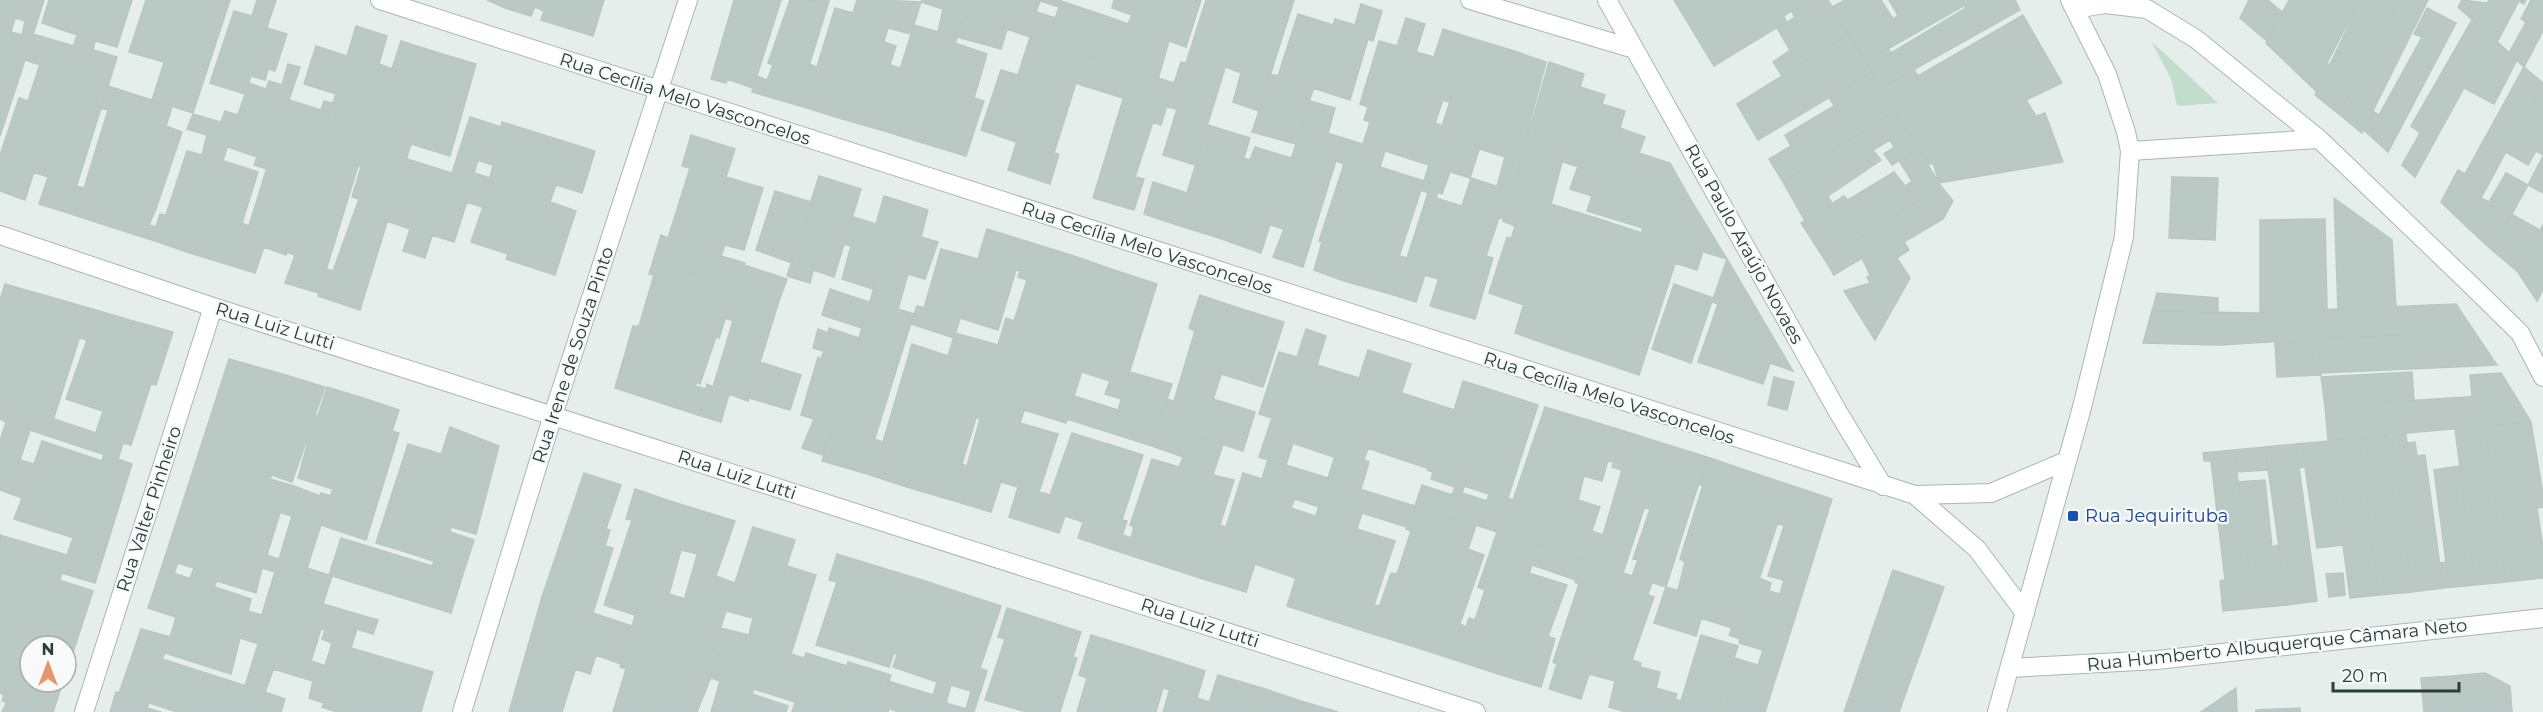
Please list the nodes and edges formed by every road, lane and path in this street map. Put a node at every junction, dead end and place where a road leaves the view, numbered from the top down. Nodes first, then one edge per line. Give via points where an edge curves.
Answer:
1 (380, 0) edge
2 (688, 0) edge
3 (1470, 0) edge
4 (1607, 0) edge
5 (2072, 5) edge
6 (1634, 49) junction
7 (659, 90) junction
8 (2319, 139) junction
9 (2130, 151) junction
10 (0, 235) edge
11 (213, 307) junction
12 (2543, 377) edge
13 (553, 415) junction
14 (2066, 461) junction
15 (1883, 486) junction
16 (1915, 495) junction
17 (2025, 613) junction
18 (2543, 618) edge
19 (2010, 668) junction
20 (84, 712) edge
21 (462, 712) edge
22 (1476, 712) edge
23 (1998, 712) edge

1 - 7 street, Rua Cecília Melo Vasconcelos
2 - 7 street, Rua Irene de Souza Pinto
3 - 6 street
4 - 6 street, Rua Paulo Araújo Novaes
5 - 8 street via 2147,9 2196,39
5 - 9 street via 2107,74
6 - 15 street, Rua Paulo Araújo Novaes
7 - 13 street, Rua Irene de Souza Pinto
7 - 15 street, Rua Cecília Melo Vasconcelos
8 - 9 street
8 - 12 street via 2520,333
9 - 14 street via 2124,237
10 - 11 street, Rua Luiz Lutti
11 - 13 street, Rua Luiz Lutti
11 - 20 street, Rua Valter Pinheiro
13 - 21 street, Rua Irene de Souza Pinto
13 - 22 street, Rua Luiz Lutti
14 - 16 street, Rua Cecília Melo Vasconcelos via 1991,493
14 - 17 street
15 - 16 street, Rua Cecília Melo Vasconcelos
16 - 17 street, Rua Cecília Melo Vasconcelos via 1977,549
17 - 19 street
18 - 19 street, Rua Humberto Albuquerque Câmara Neto via 2157,660
19 - 23 street

